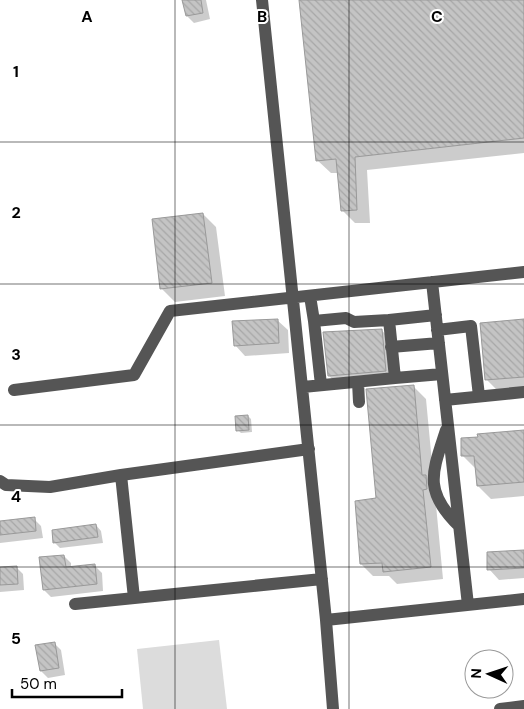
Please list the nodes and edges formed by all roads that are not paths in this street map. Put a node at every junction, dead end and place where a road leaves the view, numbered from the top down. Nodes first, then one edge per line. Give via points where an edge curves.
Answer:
1 (262, 0) edge
2 (524, 272) edge
3 (432, 282) junction
4 (310, 296) junction
5 (294, 298) junction
6 (436, 315) junction
7 (314, 320) junction
8 (388, 320) junction
9 (438, 337) junction
10 (392, 347) junction
11 (442, 374) junction
12 (394, 378) junction
13 (358, 382) junction
14 (321, 385) junction
15 (303, 387) junction
16 (14, 390) dead end
17 (524, 392) edge
18 (479, 396) junction
19 (445, 400) junction
20 (360, 402) dead end
21 (448, 426) junction
22 (309, 449) junction
23 (121, 475) junction
24 (0, 480) edge
25 (459, 526) junction
26 (322, 579) junction
27 (134, 598) junction
28 (524, 599) edge
29 (75, 604) dead end
30 (468, 604) junction
31 (326, 620) junction
32 (524, 706) edge
33 (334, 709) edge
34 (500, 709) edge

1 - 5 lane
2 - 3 lane
3 - 4 lane
3 - 6 lane
4 - 5 lane
4 - 7 lane
5 - 15 lane
5 - 16 lane via 170,311 134,375
6 - 8 lane
6 - 9 lane
7 - 8 lane
7 - 14 lane
8 - 10 lane
9 - 10 lane
9 - 11 lane
9 - 18 lane via 470,326
10 - 12 lane
11 - 12 lane
11 - 19 lane
12 - 13 lane
13 - 14 lane
13 - 20 lane
14 - 15 lane
15 - 22 lane
17 - 18 lane
18 - 19 lane
19 - 21 lane
21 - 25 lane
21 - 25 lane via 434,470 436,495 448,516
22 - 23 lane
22 - 26 lane
23 - 24 lane via 50,487 6,485
23 - 27 lane
25 - 30 lane
26 - 27 lane
26 - 31 lane
27 - 29 lane
28 - 30 lane
30 - 31 lane
31 - 33 lane
32 - 34 lane

